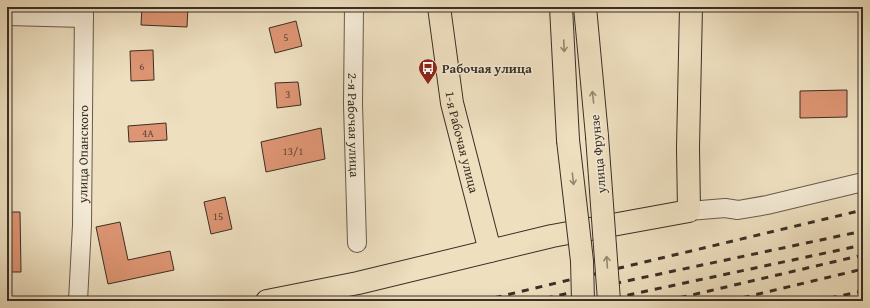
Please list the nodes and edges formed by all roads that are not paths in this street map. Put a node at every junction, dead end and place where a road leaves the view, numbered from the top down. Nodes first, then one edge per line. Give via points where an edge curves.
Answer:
1 (354, 7) edge
2 (439, 7) edge
3 (561, 7) edge
4 (585, 7) edge
5 (691, 7) edge
6 (84, 13) edge
7 (7, 16) edge
8 (863, 182) edge
9 (690, 211) junction
10 (357, 242) dead end
11 (490, 251) junction
12 (78, 301) edge
13 (267, 301) edge
14 (583, 301) edge
15 (609, 301) edge

1 - 10 street, 2-я Рабочая улица via 353,104
2 - 11 main road, 1-я Рабочая улица via 452,102
3 -> 14 main road, улица Фрунзе, bridge via 568,140 582,261
15 -> 4 main road, улица Фрунзе, bridge
5 - 9 main road via 688,148
6 - 7 street
6 - 12 street, улица Опанского via 82,225
8 - 9 street via 738,210 725,208
9 - 11 main road via 552,236
11 - 13 main road via 358,283

